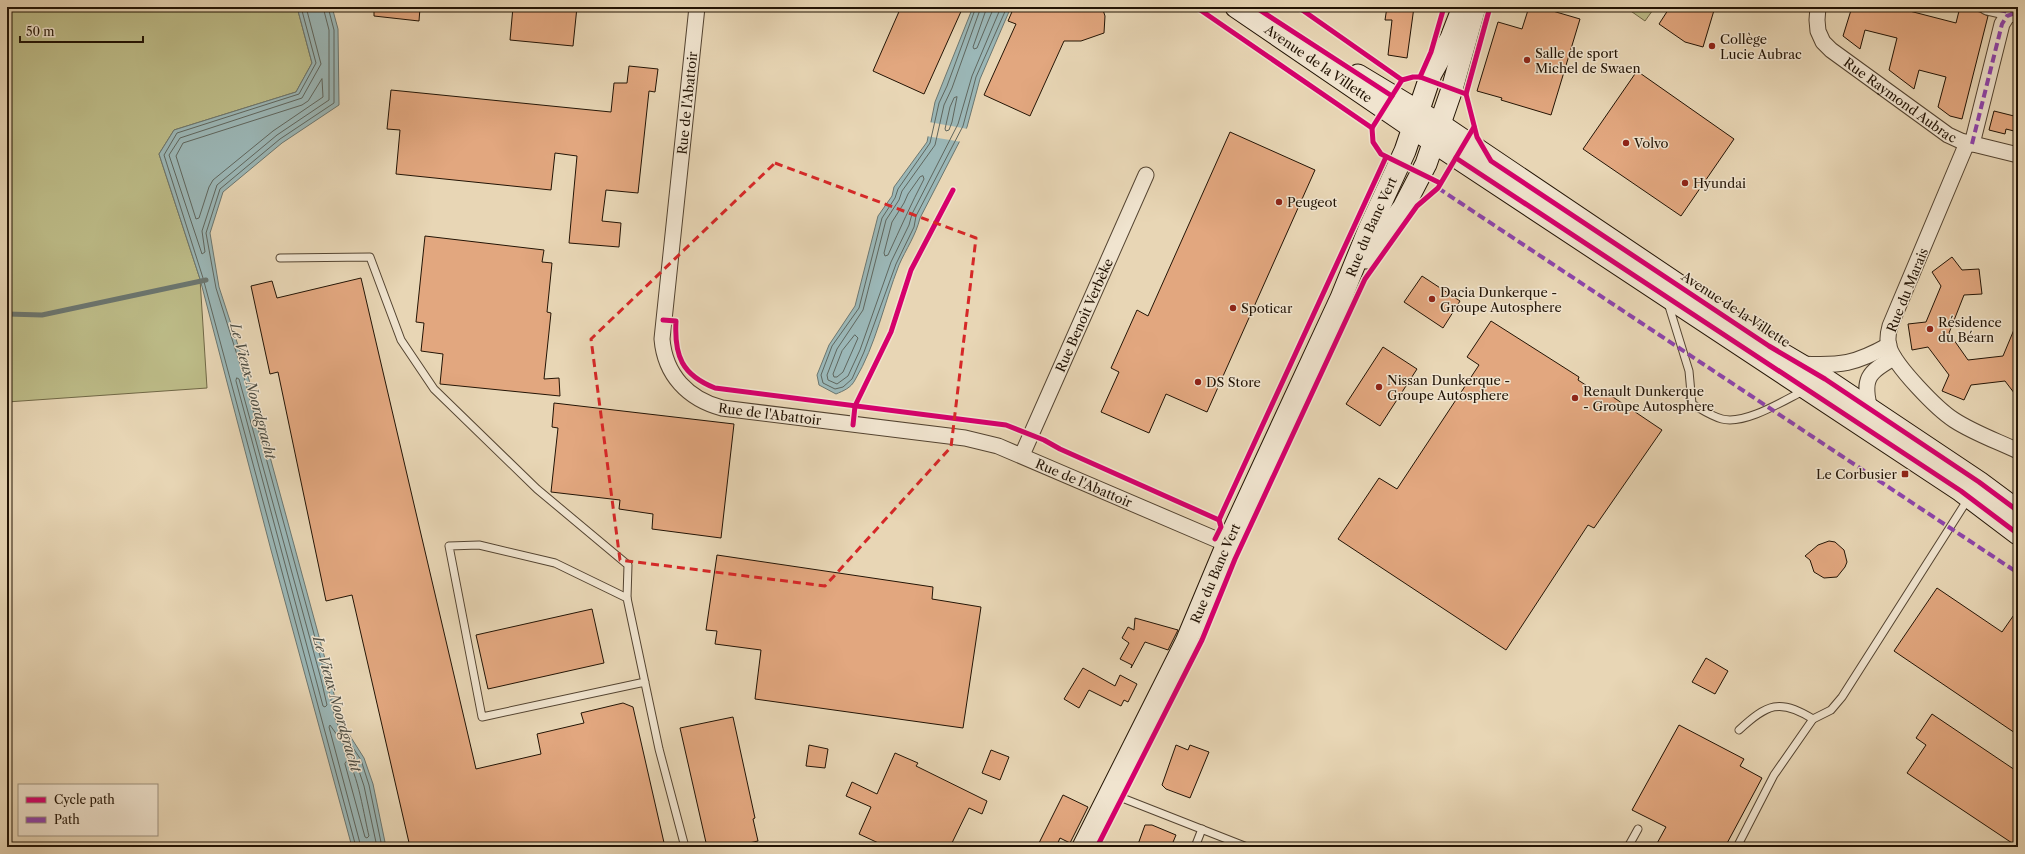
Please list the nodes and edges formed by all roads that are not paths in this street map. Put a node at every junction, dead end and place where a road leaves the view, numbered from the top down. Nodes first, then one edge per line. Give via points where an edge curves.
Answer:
1 (697, 7) edge
2 (1236, 7) edge
3 (1255, 7) edge
4 (1463, 7) edge
5 (1466, 7) edge
6 (1475, 7) edge
7 (1818, 7) edge
8 (1987, 7) edge
9 (2015, 12) edge
10 (1427, 127) junction
11 (1970, 144) junction
12 (2018, 155) edge
13 (1146, 175) dead end
14 (280, 258) dead end
15 (1658, 271) junction
16 (1665, 295) junction
17 (1341, 298) junction
18 (1892, 351) junction
19 (1802, 364) junction
20 (1816, 384) junction
21 (1870, 409) junction
22 (2018, 451) edge
23 (1022, 455) junction
24 (1969, 498) junction
25 (2018, 511) edge
26 (2018, 534) edge
27 (1227, 544) junction
28 (627, 598) junction
29 (645, 682) junction
30 (1813, 719) junction
31 (1739, 730) dead end
32 (1110, 793) junction
33 (1202, 829) junction
34 (1638, 829) dead end
35 (685, 847) edge
36 (1083, 847) edge
37 (1195, 847) edge
38 (1248, 847) edge
39 (1628, 847) edge
40 (1737, 847) edge

1 - 23 street, Rue de l'Abattoir via 662,331 665,357 672,373 695,397 722,408 965,438
2 - 10 main road, Avenue de la Villette
3 - 10 main road, Avenue de la Villette via 1356,73
4 - 10 main road, Rue du Banc Vert via 1451,38 1431,74
5 - 10 main road, Rue du Banc Vert via 1460,33
6 - 10 main road, Rue du Banc Vert via 1467,40
7 - 11 street, Rue Raymond Aubrac via 1818,31 1823,42 1831,50 1948,135
8 - 9 street
9 - 11 street, Rue du Marais via 2005,18 2002,24
10 - 15 main road, Avenue de la Villette
10 - 16 main road, Avenue de la Villette
10 - 17 main road, Rue du Banc Vert
10 - 17 main road, Rue du Banc Vert via 1408,202 1363,262
11 - 12 street, Rue Raymond Aubrac
11 - 18 street, Rue du Marais via 1890,326 1888,336
13 - 23 street, Rue Benoît Verbèke
14 - 28 lane via 370,257 401,340 434,389 537,489 628,566
15 - 16 lane
15 - 19 main road, Avenue de la Villette via 1769,346
16 - 20 main road, Avenue de la Villette
16 - 20 lane via 1689,371 1692,404 1716,417 1737,420 1769,408
17 - 27 main road, Rue du Banc Vert
18 - 19 street via 1853,363
18 - 21 street via 1868,377 1866,393
18 - 22 street via 1934,404 1948,417
19 - 20 main road, Avenue de la Villette
20 - 21 main road, Avenue de la Villette
20 - 24 main road, Avenue de la Villette
21 - 25 main road, Avenue de la Villette
23 - 27 street, Rue de l'Abattoir
24 - 26 main road, Avenue de la Villette
24 - 30 lane via 1842,697 1831,710
27 - 32 main road, Rue du Banc Vert via 1186,642
28 - 29 lane
28 - 29 lane via 555,563 479,545 449,546 482,717
29 - 35 lane via 659,749
30 - 31 lane via 1796,709 1776,706 1755,715
30 - 40 lane via 1774,775
32 - 33 lane
32 - 36 main road, Rue du Banc Vert
33 - 37 lane
33 - 38 lane
34 - 39 lane

